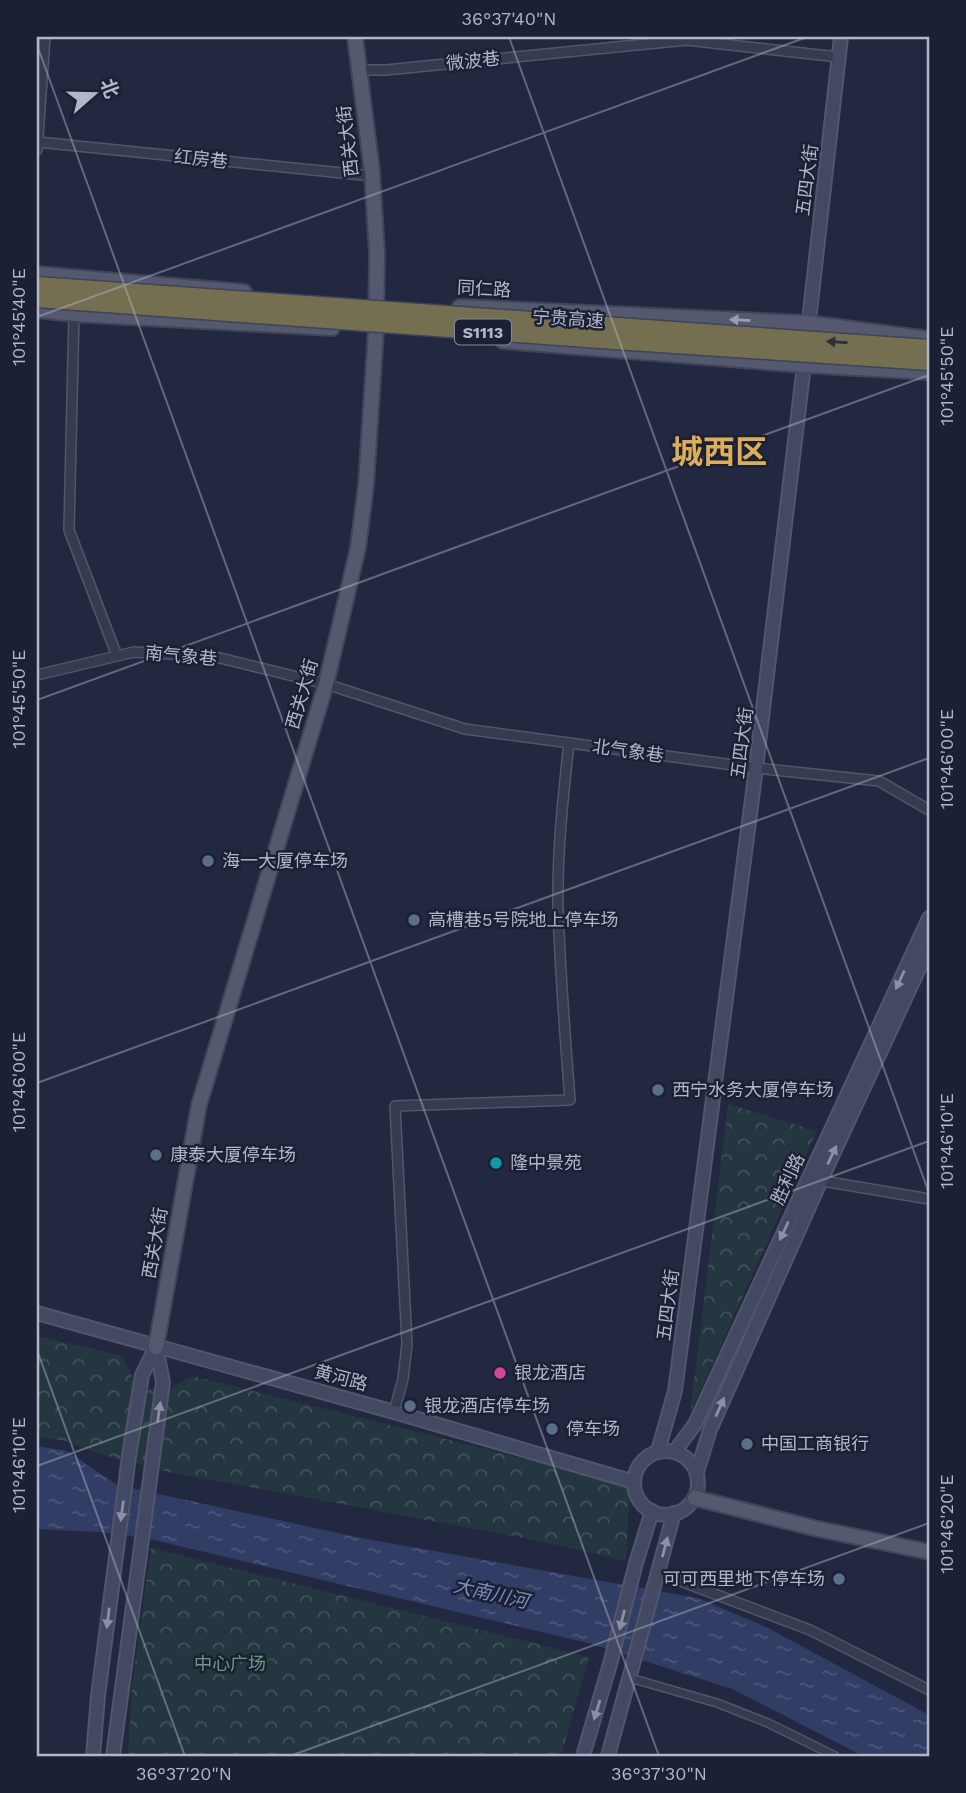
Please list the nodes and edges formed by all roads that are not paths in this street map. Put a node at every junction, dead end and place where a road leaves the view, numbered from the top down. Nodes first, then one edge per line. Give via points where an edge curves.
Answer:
1 (45, 37) edge
2 (355, 37) edge
3 (841, 37) edge
4 (838, 57) junction
5 (359, 70) junction
6 (37, 146) edge
7 (372, 176) junction
8 (37, 274) edge
9 (37, 285) edge
10 (37, 299) edge
11 (377, 304) junction
12 (37, 310) edge
13 (74, 314) junction
14 (808, 323) junction
15 (376, 330) junction
16 (926, 339) edge
17 (929, 362) edge
18 (804, 365) junction
19 (929, 372) edge
20 (117, 656) junction
21 (37, 675) edge
22 (326, 684) junction
23 (569, 743) junction
24 (756, 768) junction
25 (929, 810) edge
26 (929, 918) edge
27 (929, 947) edge
28 (814, 1179) junction
29 (929, 1199) edge
30 (37, 1313) edge
31 (156, 1348) junction
32 (394, 1412) junction
33 (658, 1451) junction
34 (675, 1451) junction
35 (697, 1472) junction
36 (634, 1482) junction
37 (695, 1499) junction
38 (652, 1511) junction
39 (674, 1513) junction
40 (929, 1552) edge
41 (657, 1577) junction
42 (632, 1672) junction
43 (929, 1690) edge
44 (93, 1756) edge
45 (113, 1756) edge
46 (583, 1756) edge
47 (608, 1756) edge
48 (835, 1756) edge

1 - 6 street
2 - 5 main road, 西关大街
3 - 4 main road, 五四大街
4 - 5 street, 微波巷 via 687,40
4 - 14 main road, 五四大街
5 - 7 main road, 西关大街
6 - 7 street, 红房巷
7 - 11 main road, 西关大街
8 - 11 main road, 同仁路
16 -> 9 highway, 宁贵高速 / S1113, bridge
10 - 17 highway, 宁贵高速 / S1113, bridge
14 -> 11 main road, 同仁路
11 - 15 main road, 西关大街
12 - 13 main road
13 - 15 main road
13 - 20 street via 69,530
14 - 16 main road, 同仁路
14 - 18 main road, 五四大街
15 - 18 main road
15 - 22 main road, 西关大街 via 358,548
18 - 19 main road
18 - 24 main road, 五四大街
20 - 21 street, 南气象巷
20 - 22 street, 南气象巷 via 134,652 212,656
22 - 23 street, 北气象巷 via 465,729
22 - 31 main road, 西关大街 via 199,1105
23 - 24 street, 北气象巷
23 - 32 street via 558,905 569,1100 395,1106 407,1344
24 - 25 street, 北气象巷 via 879,780
24 - 33 main road, 五四大街 via 675,1391
26 -> 28 main road, 胜利路
28 -> 27 main road, 胜利路
28 - 29 street
28 -> 34 main road, 胜利路 via 695,1424
35 -> 28 main road, 胜利路 via 710,1430
30 - 31 main road, 黄河路
31 - 32 main road, 黄河路
31 -> 44 main road, 西关大街 via 142,1375 127,1472
45 -> 31 main road, 西关大街 via 163,1382
32 - 36 main road, 黄河路
33 - 34 main road
33 - 36 main road via 638,1467
34 - 35 main road
35 - 37 main road
36 - 38 main road via 638,1497
37 - 39 main road
37 - 40 main road
38 - 39 main road
38 -> 46 main road
41 -> 39 main road
41 - 42 main road
41 - 43 street via 810,1630
42 - 47 main road
42 - 48 street via 768,1723

